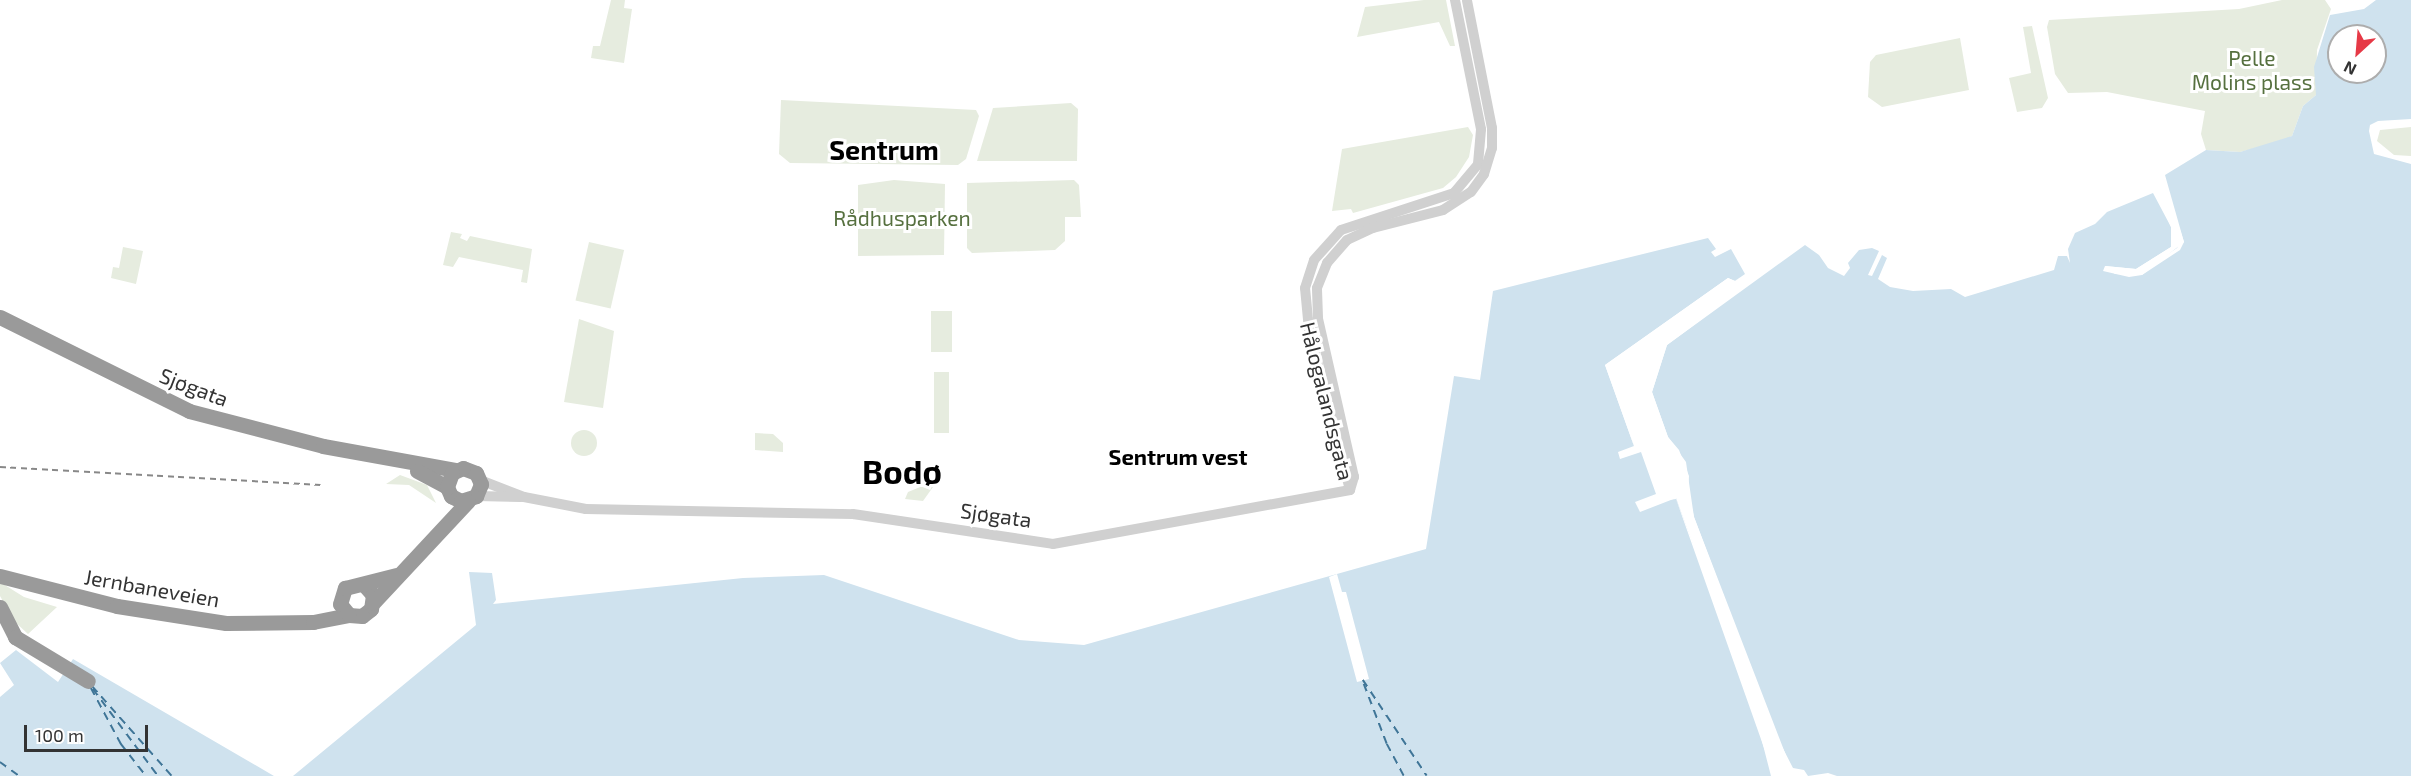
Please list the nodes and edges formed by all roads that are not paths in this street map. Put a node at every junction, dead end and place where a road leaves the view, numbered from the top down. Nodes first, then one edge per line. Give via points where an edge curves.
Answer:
1 (1455, 0) edge
2 (1467, 0) edge
3 (0, 317) edge
4 (387, 459) junction
5 (455, 470) junction
6 (480, 480) junction
7 (448, 490) junction
8 (1350, 490) junction
9 (524, 496) junction
10 (472, 499) junction
11 (431, 538) junction
12 (396, 575) junction
13 (0, 576) edge
14 (365, 586) junction
15 (340, 597) junction
16 (373, 603) junction
17 (349, 615) junction
18 (2, 616) edge
19 (299, 621) junction
20 (88, 681) dead end

1 - 8 street, Hålogalandsgata via 1482,135 1482,152 1473,172 1459,189 1445,197 1341,230 1314,260 1305,288 1314,353
2 - 8 street, Hålogalandsgata via 1492,128 1492,148 1484,174 1471,192 1443,210 1373,228 1347,240 1327,262 1317,288 1318,318 1354,477
3 - 4 highway, Sjøgata via 189,411
4 - 5 highway, Sjøgata
4 - 7 highway, Sjøgata
5 - 6 highway, Sjøgata via 472,469
5 - 7 highway
6 - 9 street, Sjøgata
6 - 10 highway
7 - 10 highway, Sjøgata via 457,500
7 - 11 highway, Jernbaneveien
8 - 9 street, Sjøgata via 1053,544 853,514 586,509
9 - 10 street, Sjøgata
10 - 11 highway, Jernbaneveien
11 - 12 highway, Jernbaneveien
12 - 14 highway, Jernbaneveien
12 - 16 highway, Jernbaneveien
13 - 19 highway, Jernbaneveien via 167,615 246,624
14 - 15 highway, Jernbaneveien via 350,584
14 - 16 highway
15 - 17 highway via 341,608
15 - 19 highway, Jernbaneveien
16 - 17 highway, Jernbaneveien via 364,615
17 - 19 highway, Jernbaneveien
18 - 20 highway via 15,636

